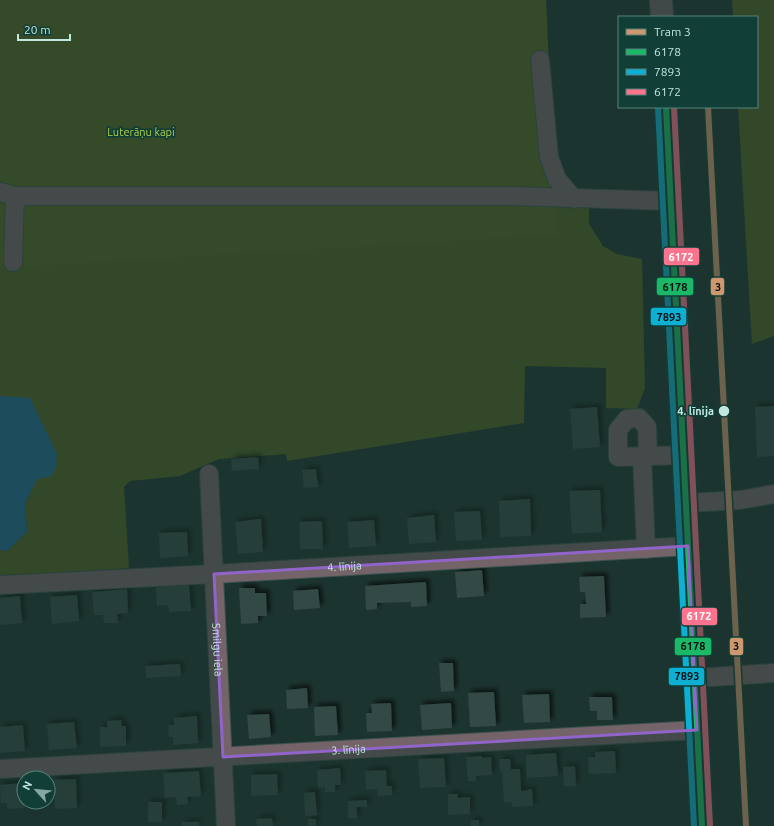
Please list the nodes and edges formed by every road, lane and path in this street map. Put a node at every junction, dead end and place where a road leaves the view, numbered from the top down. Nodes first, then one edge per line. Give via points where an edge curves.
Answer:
1 (661, 0) edge
2 (662, 16) edge
3 (540, 60) dead end
4 (666, 108) edge
5 (7, 194) edge
6 (574, 199) junction
7 (670, 201) junction
8 (13, 262) dead end
9 (684, 455) junction
10 (210, 474) dead end
11 (774, 494) edge
12 (686, 502) junction
13 (688, 546) junction
14 (646, 548) junction
15 (214, 574) junction
16 (0, 584) edge
17 (774, 673) edge
18 (695, 678) junction
19 (698, 730) junction
20 (223, 757) junction
21 (0, 769) edge
22 (226, 826) edge
23 (702, 826) edge

1 - 2 main road
3 - 6 street via 549,157 557,179
4 - 7 main road
5 - 6 street via 511,196
5 - 8 street
6 - 7 street
7 - 9 main road
9 - 12 main road
9 - 14 street via 645,456
10 - 15 street, Smilgu iela
11 - 12 street via 740,500
12 - 13 main road
13 - 14 street, 4. līnija
13 - 18 main road
14 - 15 street, 4. līnija
15 - 16 street, 4. līnija
15 - 20 street, Smilgu iela
17 - 18 street
18 - 19 main road
19 - 20 street, 3. līnija
19 - 23 main road
20 - 21 street, 3. līnija
20 - 22 street, Smilgu iela

